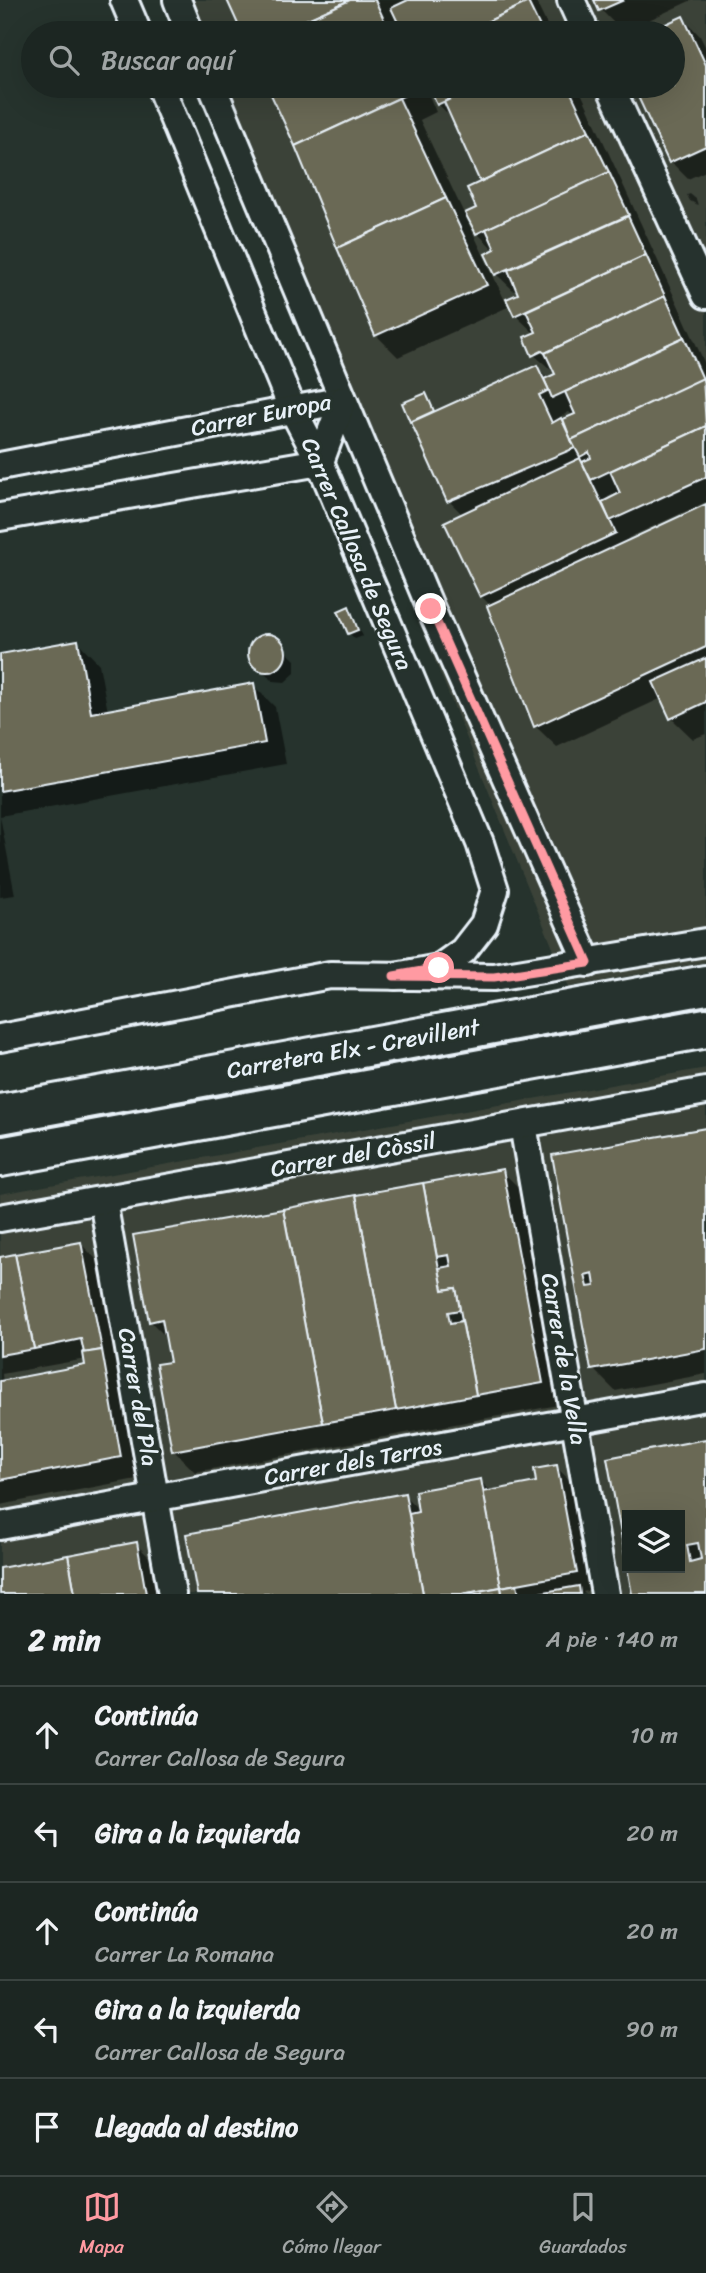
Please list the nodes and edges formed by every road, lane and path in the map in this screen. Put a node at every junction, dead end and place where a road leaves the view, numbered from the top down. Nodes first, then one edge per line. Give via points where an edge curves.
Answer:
1 (124, 0) edge
2 (177, 0) edge
3 (571, 0) edge
4 (133, 21) edge
5 (185, 21) edge
6 (581, 21) edge
7 (165, 98) edge
8 (217, 98) edge
9 (616, 98) edge
10 (706, 295) edge
11 (344, 400) junction
12 (292, 408) junction
13 (320, 462) junction
14 (0, 466) edge
15 (0, 517) edge
16 (706, 942) edge
17 (588, 963) junction
18 (394, 976) junction
19 (706, 985) edge
20 (706, 1028) edge
21 (0, 1038) edge
22 (706, 1091) edge
23 (0, 1114) edge
24 (523, 1125) junction
25 (0, 1157) edge
26 (103, 1201) junction
27 (0, 1218) edge
28 (706, 1397) edge
29 (575, 1421) junction
30 (156, 1498) junction
31 (0, 1526) edge
32 (172, 1594) edge
33 (605, 1594) edge

1 - 4 street
2 - 5 street
3 - 6 street
7 - 12 street, Carrer Callosa de Segura
8 - 11 street, Carrer Callosa de Segura
9 - 10 street
11 - 12 street, Carrer Europa
11 - 13 street, Carrer Europa
11 - 17 street, Carrer Callosa de Segura
12 - 13 street, Carrer Callosa de Segura
12 - 14 street, Carrer Europa
13 - 15 street
13 - 18 street, Carrer Callosa de Segura via 480,843 495,890 484,923 463,951 439,968
16 - 17 street
17 - 18 street via 494,977
18 - 21 street via 330,975
19 - 23 highway, Carretera Elx - Crevillent
20 - 25 highway, Carretera Elx - Crevillent
22 - 24 street, Carrer del Còssil
24 - 26 street, Carrer del Còssil
24 - 29 street, Carrer de la Vella
26 - 27 street, Carrer del Còssil
26 - 30 street, Carrer del Pla
28 - 29 street, Carrer dels Terros
29 - 30 street, Carrer dels Terros
29 - 33 street, Carrer de la Vella
30 - 31 street, Carrer dels Terros
30 - 32 street, Carrer del Pla

